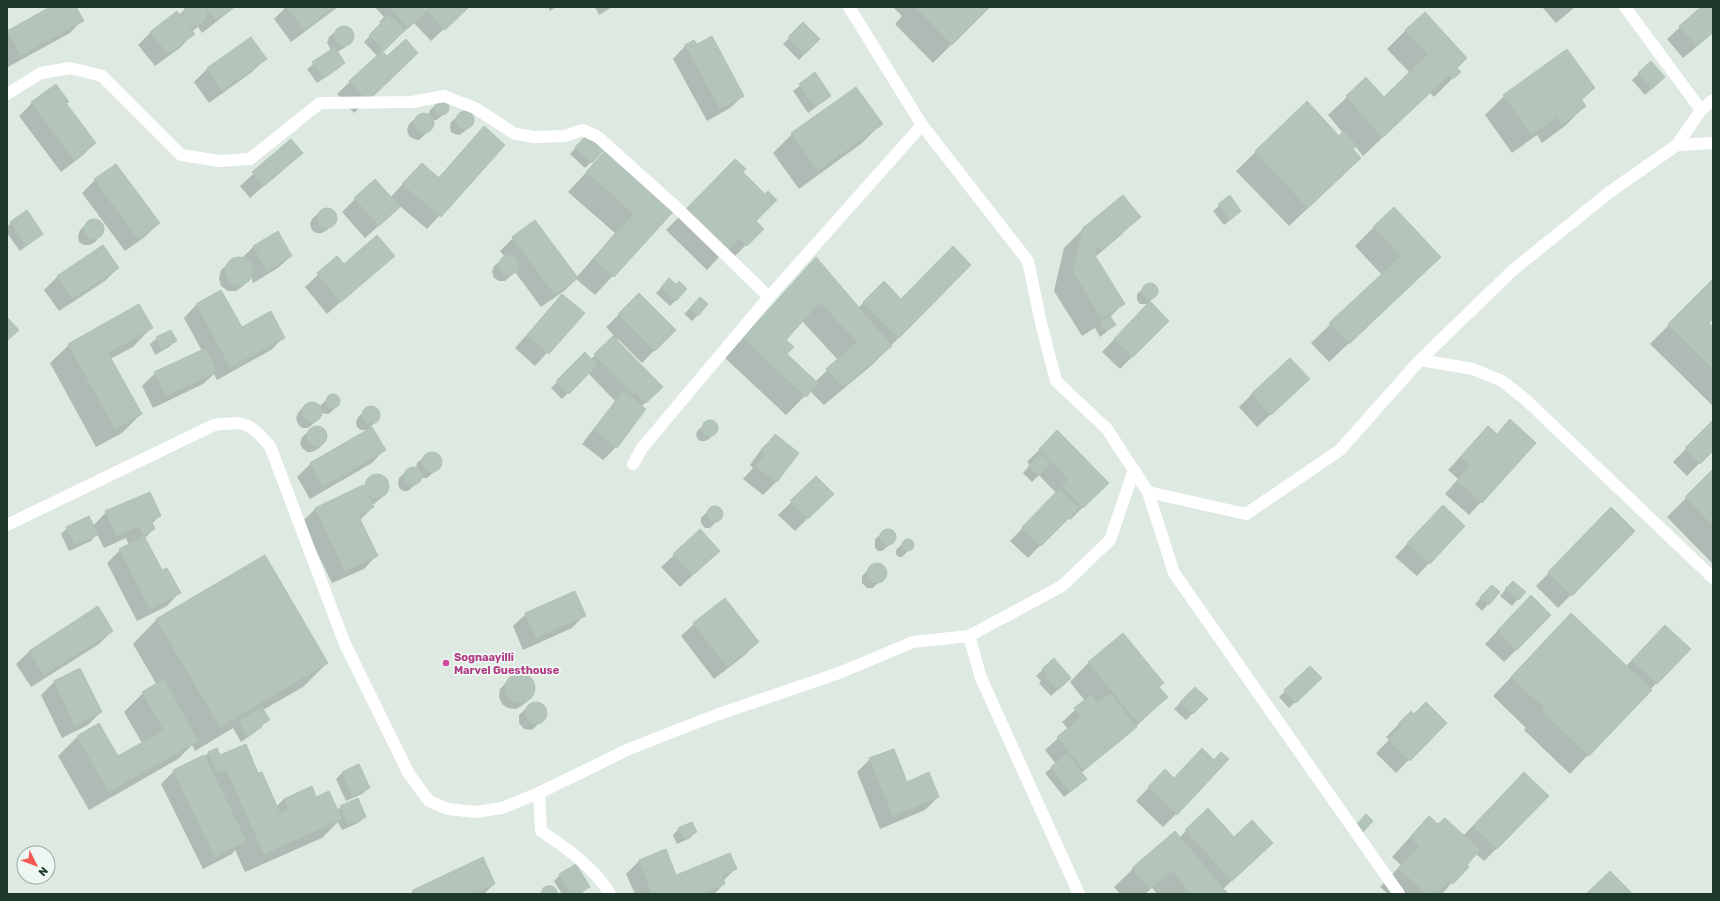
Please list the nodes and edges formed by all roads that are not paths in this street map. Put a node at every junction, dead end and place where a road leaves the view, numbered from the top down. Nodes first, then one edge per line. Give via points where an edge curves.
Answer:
1 (849, 7) edge
2 (1625, 7) edge
3 (7, 94) edge
4 (1713, 100) edge
5 (1701, 110) junction
6 (922, 126) junction
7 (1713, 143) edge
8 (1677, 145) junction
9 (769, 297) junction
10 (1420, 360) junction
11 (633, 464) dead end
12 (1134, 470) junction
13 (1148, 492) junction
14 (7, 525) edge
15 (1713, 578) edge
16 (969, 636) junction
17 (539, 794) junction
18 (610, 894) edge
19 (1079, 894) edge
20 (1399, 894) edge

1 - 6 street
2 - 5 street
3 - 9 street via 41,73 70,68 102,76 181,155 220,161 250,159 320,103 412,102 444,96 475,108 514,134 535,137 564,136 583,130 598,138 677,208
4 - 5 street
5 - 8 street
6 - 9 street
6 - 12 street via 1028,261 1056,381 1107,429
7 - 8 street
8 - 10 street via 1611,191 1513,270
9 - 11 street via 642,448
10 - 13 street via 1340,450 1246,514
10 - 15 street via 1473,369 1502,381 1525,399
12 - 13 street
12 - 16 street via 1110,540 1062,586
13 - 20 street via 1174,573
14 - 17 street via 214,425 238,422 253,428 270,446 345,644 409,774 429,801 448,809 475,812 502,808
16 - 17 street via 912,642 839,673 716,715 629,749
16 - 19 street via 981,678
17 - 18 street via 541,831 571,852 605,885

